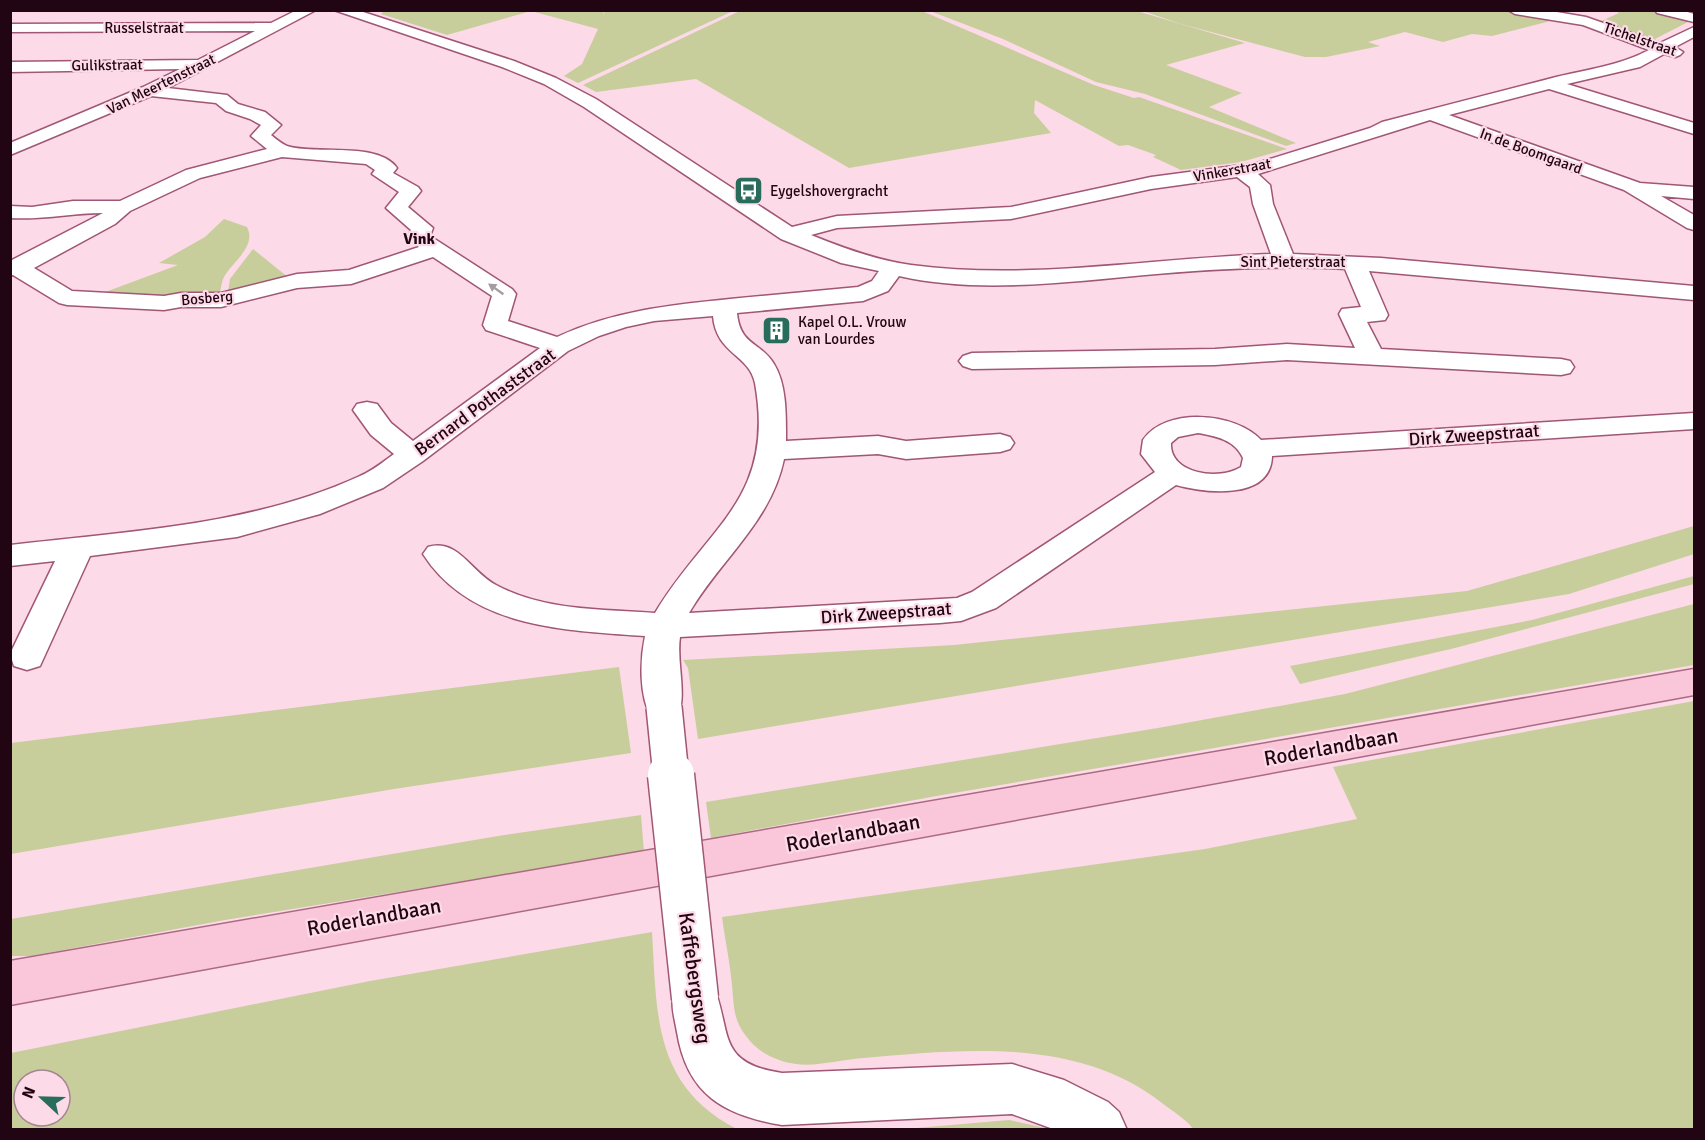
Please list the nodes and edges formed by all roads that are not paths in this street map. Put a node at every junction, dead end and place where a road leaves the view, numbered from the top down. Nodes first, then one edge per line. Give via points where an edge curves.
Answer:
1 (309, 10) edge
2 (341, 10) edge
3 (1515, 10) edge
4 (1662, 10) edge
5 (39, 15) dead end
6 (1695, 18) edge
7 (12, 23) edge
8 (276, 27) junction
9 (1695, 31) edge
10 (1661, 49) junction
11 (1695, 57) edge
12 (204, 63) junction
13 (10, 67) edge
14 (1550, 84) junction
15 (148, 91) junction
16 (1431, 115) junction
17 (1695, 129) edge
18 (10, 150) edge
19 (282, 151) junction
20 (1242, 171) junction
21 (1631, 186) junction
22 (1695, 193) edge
23 (123, 207) junction
24 (10, 212) edge
25 (32, 213) junction
26 (1694, 224) edge
27 (789, 234) junction
28 (69, 241) junction
29 (436, 249) junction
30 (1284, 260) junction
31 (1354, 263) junction
32 (13, 268) edge
33 (892, 270) junction
34 (1695, 293) edge
35 (725, 308) junction
36 (559, 346) junction
37 (1372, 357) junction
38 (972, 361) dead end
39 (1561, 367) dead end
40 (367, 410) dead end
41 (1695, 421) edge
42 (1000, 444) dead end
43 (1253, 449) junction
44 (771, 451) junction
45 (413, 454) junction
46 (1175, 472) junction
47 (77, 549) junction
48 (439, 554) dead end
49 (10, 556) edge
50 (666, 626) junction
51 (27, 657) dead end
52 (1695, 682) edge
53 (10, 983) edge
54 (1101, 1130) edge

1 - 8 street, Van Meertenstraat
2 - 27 street via 550,81 590,103
3 - 10 street, Tichelstraat via 1586,21
4 - 6 street
5 - 7 street
7 - 8 street, Russelstraat
8 - 12 street, Van Meertenstraat
9 - 10 street, Vinkerstraat
10 - 11 street, Tichelstraat
10 - 14 street, Vinkerstraat via 1617,69
12 - 13 street, Gulikstraat
12 - 15 street, Van Meertenstraat
14 - 16 street, Vinkerstraat
14 - 17 street via 1596,93
15 - 18 street, Van Meertenstraat
15 - 19 street via 221,99 239,111 252,112 272,125 260,136
16 - 20 street, Vinkerstraat
16 - 21 street, In de Boomgaard
19 - 23 street, Bosberg via 193,174
19 - 29 street, Bosberg via 370,159 387,168 382,174 411,191 396,208 422,228 420,238
20 - 27 street, Vinkerstraat via 1151,183 1011,213 837,222
20 - 30 street via 1260,185
21 - 22 street, In de Boomgaard
21 - 26 street, In de Boomgaard
23 - 25 street, Bosberg via 73,207
23 - 28 street, Bosberg via 108,220
24 - 25 street, Bosberg
25 - 28 street
27 - 33 street via 847,259
28 - 32 street, Bosberg
29 - 32 street, Bosberg via 351,277 297,281 221,300 164,303 67,298
36 -> 29 street, Bosberg via 495,325 504,294
30 - 31 street, Sint Pieterstraat
30 - 33 street, Sint Pieterstraat via 1000,278
31 - 34 street, Sint Pieterstraat
31 - 37 street via 1376,315 1351,314
33 - 35 street, Bernard Pothaststraat via 880,286 863,294
35 - 36 street, Bernard Pothaststraat via 620,321
35 - 44 street via 725,327 733,343 761,364 765,372 772,419
36 - 45 street, Bernard Pothaststraat
37 - 38 street via 1287,352
37 - 39 street
40 - 45 street via 381,429
41 - 43 street, Dirk Zweepstraat
42 - 44 street via 906,450 878,445
43 - 46 street via 1257,467 1239,480 1207,483
43 - 46 street via 1223,430 1198,425 1175,428 1160,436 1155,449 1159,459
44 - 50 street via 757,495
45 - 47 street, Bernard Pothaststraat via 372,482 273,519
46 - 50 street, Dirk Zweepstraat via 984,600 962,609
47 - 49 street, Bernard Pothaststraat
47 - 51 street
48 - 50 street, Dirk Zweepstraat via 483,593 532,613
50 - 54 street, Kaffebergsweg, bridge via 660,660 695,998 705,1052 721,1075 751,1094 782,1099 1012,1089 1064,1106
52 - 53 main road, Roderlandbaan

